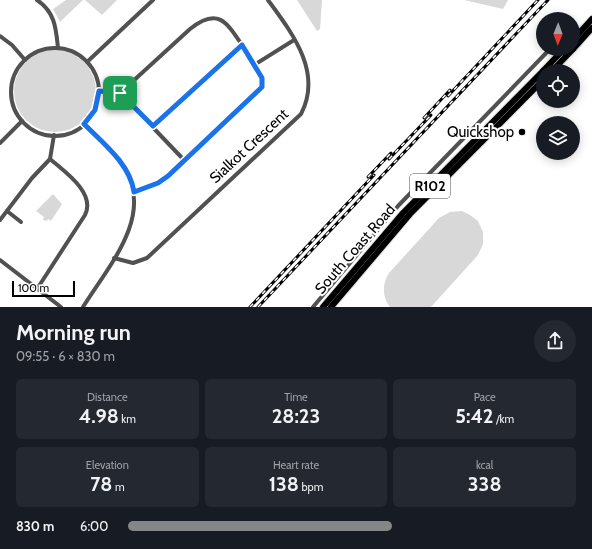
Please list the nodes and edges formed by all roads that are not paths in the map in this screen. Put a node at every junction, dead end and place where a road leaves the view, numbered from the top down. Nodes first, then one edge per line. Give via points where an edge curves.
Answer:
1 (37, 0) edge
2 (153, 0) edge
3 (268, 0) edge
4 (592, 19) edge
5 (592, 28) edge
6 (581, 31) edge
7 (0, 36) edge
8 (294, 40) junction
9 (580, 41) edge
10 (242, 45) junction
11 (58, 48) junction
12 (543, 56) edge
13 (557, 56) edge
14 (566, 56) edge
15 (25, 60) junction
16 (87, 62) junction
17 (550, 64) edge
18 (559, 64) edge
19 (254, 65) junction
20 (536, 78) edge
21 (536, 87) edge
22 (99, 91) junction
23 (120, 93) junction
24 (22, 121) junction
25 (84, 124) junction
26 (153, 126) junction
27 (54, 135) junction
28 (0, 143) edge
29 (50, 159) junction
30 (184, 160) junction
31 (134, 192) junction
32 (7, 211) junction
33 (0, 220) edge
34 (21, 222) dead end
35 (114, 258) junction
36 (0, 260) edge
37 (37, 289) junction
38 (61, 307) edge
39 (83, 307) edge
40 (313, 307) edge
41 (323, 307) edge
42 (331, 307) edge

1 - 11 street via 53,17
2 - 16 street
3 - 8 street, Sialkot Crescent
4 - 6 main road
5 - 9 main road
7 - 15 street
8 - 19 street
8 - 35 street, Sialkot Crescent via 307,66 310,83 308,98 301,114 147,258 131,263
10 - 19 street
10 - 23 street via 223,20 204,19
10 - 26 street
11 - 15 street via 42,50
11 - 16 street via 71,51
12 - 40 street via 398,206
13 - 17 main road, South Coast Road / R102
14 - 18 main road
15 - 24 street via 16,71 11,88 13,106
16 - 22 street via 94,73
19 - 30 street via 263,80 262,87
20 - 41 main road, South Coast Road / R102 via 402,213
21 - 42 main road, South Coast Road / R102 via 410,214
22 - 23 street
22 - 25 street via 95,110
23 - 26 street
24 - 27 street via 35,131
24 - 28 street
25 - 27 street via 67,134
25 - 31 street via 122,166
26 - 30 street
27 - 29 street
29 - 32 street
29 - 37 street via 85,194 88,208
30 - 31 street via 158,183
31 - 35 street via 132,225
32 - 33 street
32 - 34 street
35 - 39 street
36 - 37 street
37 - 38 street

